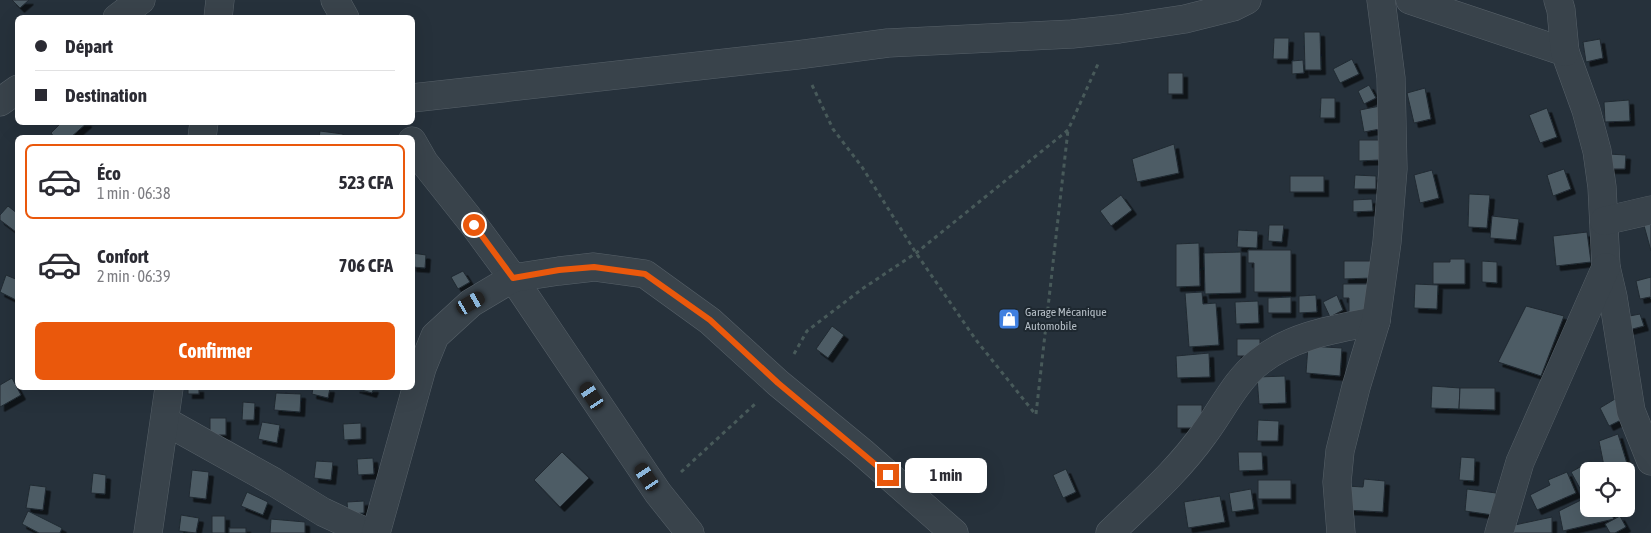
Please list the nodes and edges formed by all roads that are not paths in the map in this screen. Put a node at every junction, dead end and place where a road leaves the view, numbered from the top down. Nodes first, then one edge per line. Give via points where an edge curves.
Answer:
1 (141, 0) edge
2 (220, 0) edge
3 (335, 0) edge
4 (1380, 0) edge
5 (1410, 0) edge
6 (1558, 0) edge
7 (1237, 2) edge
8 (121, 15) edge
9 (218, 15) edge
10 (343, 15) edge
11 (1565, 52) junction
12 (15, 91) edge
13 (415, 98) edge
14 (0, 102) edge
15 (415, 146) edge
16 (1651, 210) edge
17 (1604, 221) junction
18 (1606, 267) junction
19 (513, 278) junction
20 (1376, 320) junction
21 (169, 390) edge
22 (165, 421) junction
23 (1650, 455) edge
24 (148, 533) edge
25 (368, 533) edge
26 (376, 533) edge
27 (690, 533) edge
28 (954, 533) edge
29 (1110, 533) edge
30 (1341, 533) edge
31 (1499, 533) edge

1 - 8 street
2 - 9 street
3 - 10 street
4 - 20 street via 1391,78 1393,170
5 - 11 street
6 - 11 street
7 - 13 street via 1185,19 1119,29 888,43
11 - 17 street via 1597,151
12 - 14 street
15 - 19 street
16 - 17 street
17 - 18 street
18 - 23 street via 1631,411
18 - 31 street via 1520,462
19 - 26 street via 471,303 435,336 422,368
19 - 27 street via 658,493
19 - 28 street via 594,267 645,274 710,320 778,383
20 - 29 street via 1315,333 1281,347 1259,361 1242,378 1205,434 1176,470
20 - 30 street via 1340,451 1337,482
21 - 22 street
22 - 24 street
22 - 25 street via 323,512

